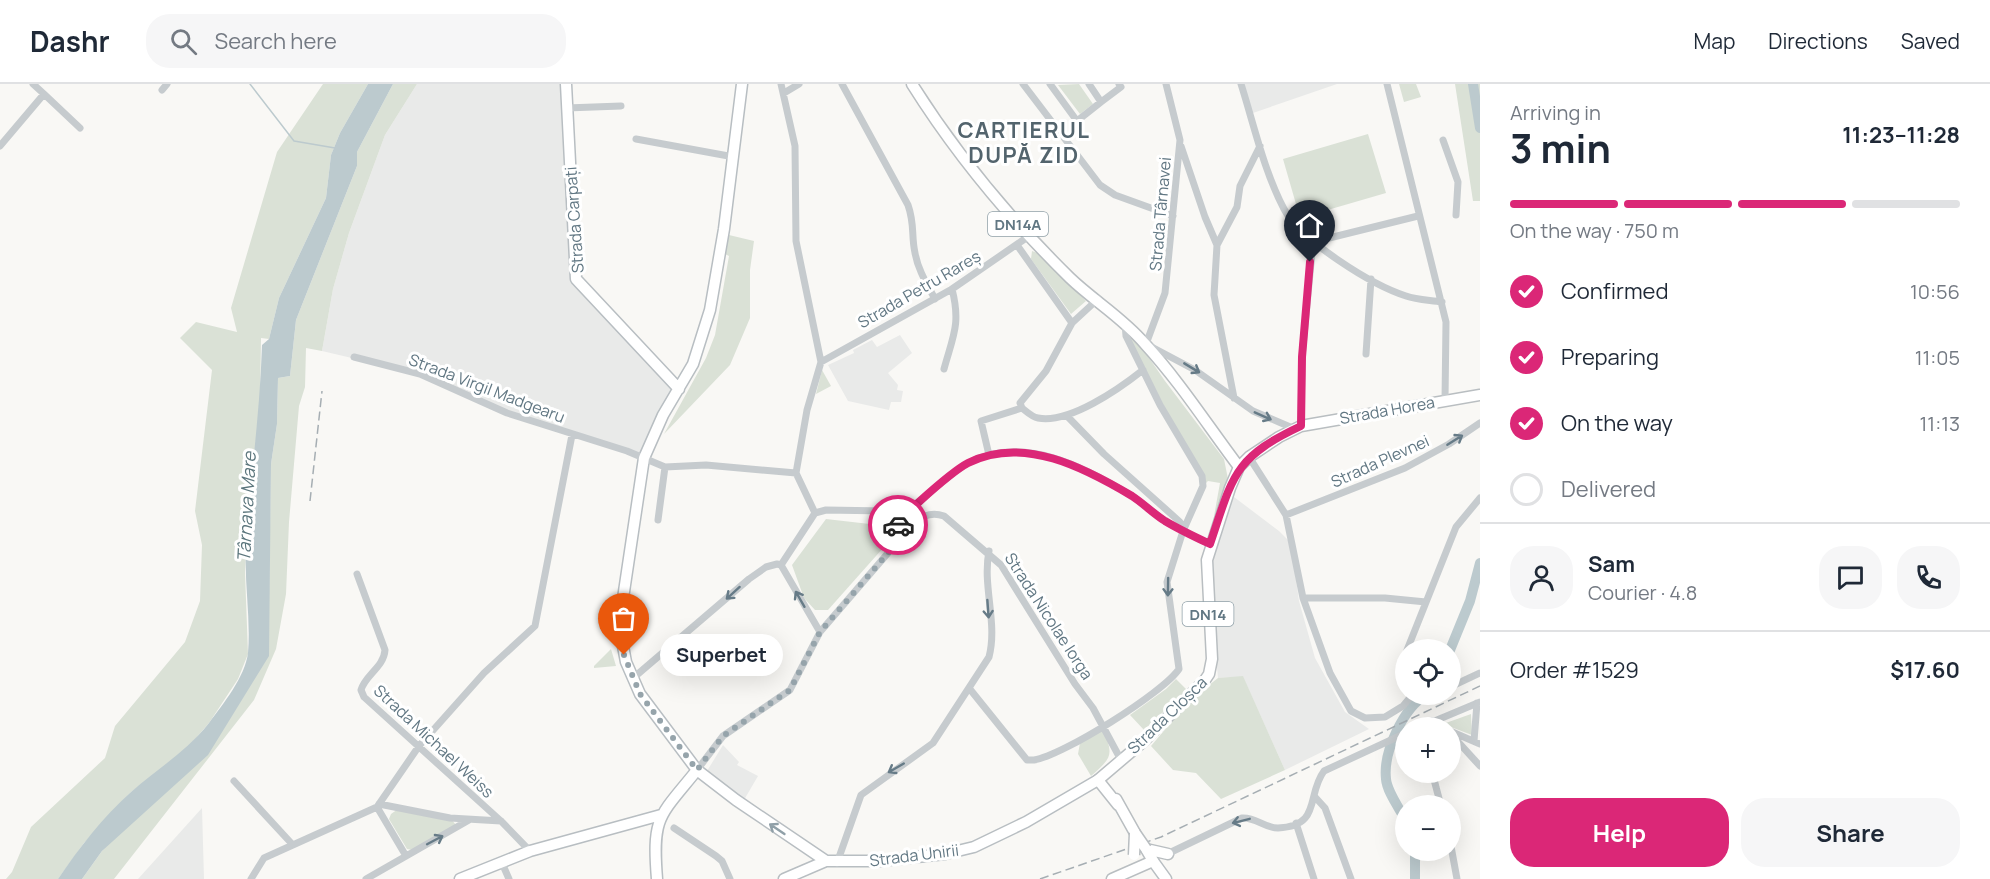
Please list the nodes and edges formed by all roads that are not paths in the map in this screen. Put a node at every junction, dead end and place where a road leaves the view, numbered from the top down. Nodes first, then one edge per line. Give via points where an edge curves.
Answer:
1 (33, 84) edge
2 (167, 84) edge
3 (566, 84) edge
4 (742, 84) edge
5 (776, 84) edge
6 (781, 84) edge
7 (799, 84) edge
8 (842, 84) edge
9 (912, 84) edge
10 (1023, 84) edge
11 (1050, 84) edge
12 (1089, 84) edge
13 (1119, 84) edge
14 (1166, 84) edge
15 (1241, 84) edge
16 (1387, 84) edge
17 (162, 90) dead end
18 (784, 93) junction
19 (44, 94) junction
20 (1101, 102) junction
21 (621, 106) dead end
22 (566, 108) junction
23 (80, 128) dead end
24 (636, 139) dead end
25 (1180, 140) junction
26 (1443, 140) dead end
27 (0, 146) edge
28 (1260, 146) junction
29 (734, 157) junction
30 (1456, 215) dead end
31 (1173, 216) junction
32 (1418, 216) junction
33 (1209, 227) junction
34 (1223, 231) junction
35 (1029, 236) junction
36 (1312, 242) junction
37 (1017, 245) junction
38 (1217, 245) junction
39 (1371, 279) junction
40 (952, 289) junction
41 (934, 298) junction
42 (1098, 299) junction
43 (1442, 302) junction
44 (1072, 323) junction
45 (1125, 323) junction
46 (1146, 344) junction
47 (1366, 354) dead end
48 (354, 357) dead end
49 (821, 362) junction
50 (944, 369) dead end
51 (1143, 370) junction
52 (679, 389) junction
53 (1480, 395) edge
54 (1234, 398) junction
55 (1445, 400) junction
56 (1022, 408) junction
57 (1067, 416) junction
58 (1480, 423) edge
59 (1298, 427) junction
60 (572, 435) junction
61 (989, 455) junction
62 (1249, 457) junction
63 (644, 458) junction
64 (665, 467) junction
65 (1239, 467) junction
66 (796, 472) junction
67 (1480, 498) edge
68 (815, 513) junction
69 (1286, 515) junction
70 (658, 520) dead end
71 (897, 521) junction
72 (1181, 530) junction
73 (900, 534) junction
74 (1210, 544) junction
75 (988, 551) junction
76 (781, 565) junction
77 (357, 574) dead end
78 (1303, 598) junction
79 (1426, 602) junction
80 (820, 632) junction
81 (1411, 639) edge
82 (1480, 673) edge
83 (632, 679) junction
84 (1461, 682) edge
85 (969, 688) junction
86 (1478, 702) edge
87 (1404, 705) edge
88 (1444, 717) edge
89 (1103, 725) junction
90 (1461, 736) edge
91 (1395, 738) edge
92 (1145, 740) junction
93 (1477, 742) edge
94 (1461, 744) edge
95 (419, 746) junction
96 (1121, 760) junction
97 (1480, 765) edge
98 (697, 770) junction
99 (234, 781) dead end
100 (1103, 781) junction
101 (1315, 796) junction
102 (378, 805) junction
103 (661, 815) junction
104 (469, 820) junction
105 (502, 821) junction
106 (1296, 823) junction
107 (620, 827) junction
108 (674, 828) dead end
109 (1135, 833) junction
110 (654, 840) junction
111 (292, 844) junction
112 (1146, 849) junction
113 (531, 851) junction
114 (1168, 854) junction
115 (406, 856) junction
116 (826, 861) junction
117 (1153, 861) junction
118 (1454, 861) edge
119 (502, 863) junction
120 (837, 863) junction
121 (1125, 873) junction
122 (251, 879) edge
123 (366, 879) edge
124 (460, 879) edge
125 (509, 879) edge
126 (657, 879) edge
127 (730, 879) edge
128 (783, 879) edge
129 (1112, 879) edge
130 (1166, 879) edge
131 (1314, 879) edge
132 (1351, 879) edge
133 (1457, 879) edge

1 - 19 street
2 - 17 street
3 - 22 main road, Strada Carpați
4 - 29 main road
5 - 18 street
6 - 18 street
7 - 18 street
8 - 41 street via 908,205 918,265
9 - 35 main road, DN14A via 944,132
10 - 31 street via 1100,185 1114,195
11 - 20 street via 1077,121
12 - 20 street
13 - 20 street via 1121,87
14 - 25 street, Strada Târnavei
15 - 28 street
16 - 32 street
18 - 49 street via 795,146 796,241
19 - 23 street
19 - 27 street
21 - 22 street
22 - 52 main road, Strada Carpați via 576,279
24 - 29 street
25 - 31 street, Strada Târnavei
25 - 33 street
26 - 30 street via 1458,182
28 - 34 street via 1240,186 1237,207
28 - 36 street via 1284,210
29 - 52 main road via 710,310 697,356
31 - 46 street, Strada Târnavei via 1165,293
32 - 36 street
32 - 43 street
33 - 34 street
33 - 38 street
34 - 38 street
35 - 37 street, Strada Petru Rareș
35 - 42 main road, DN14A via 1078,285
36 - 39 street
36 - 59 street
37 - 40 street, Strada Petru Rareș
37 - 44 street
38 - 54 street via 1214,295
39 - 43 street via 1407,296
39 - 47 street
40 - 41 street, Strada Petru Rareș
40 - 50 street via 957,321
41 - 49 street, Strada Petru Rareș
42 - 44 street
42 - 45 main road, DN14A
43 - 55 street via 1446,322
44 - 56 street via 1046,371 1023,397
45 - 46 main road, DN14A
45 - 51 street via 1126,336
46 -> 54 street via 1195,370
46 - 65 main road, DN14A
48 - 60 street, Strada Virgil Madgearu via 420,374 507,413
49 - 66 street via 807,410
51 - 57 street
51 - 72 street via 1202,476 1203,486
52 - 63 main road
53 - 55 main road, Strada Horea / DN14
54 -> 59 street via 1253,411
55 - 59 main road, Strada Horea / DN14
56 - 57 street via 1037,418
56 - 61 street via 981,421
57 - 72 street via 1180,522
69 -> 58 street, Strada Plevnei via 1405,468
59 - 62 main road, Strada Cloșca / DN14
60 - 63 street, Strada Virgil Madgearu
60 - 95 street via 535,626 484,673
61 - 71 street via 967,464
61 - 72 street via 1034,454 1066,463 1109,483
62 - 65 main road, Strada Cloșca / DN14
62 - 69 street
63 - 64 street, Strada Virgil Madgearu
63 - 83 main road via 620,616 624,655
64 - 66 street via 705,465
64 - 70 street
65 - 74 main road, Strada Cloșca / DN14
66 - 68 street
67 - 79 street via 1456,527
68 - 71 street via 886,510
68 - 76 street
69 - 78 street
71 - 73 street
72 - 74 street
72 -> 89 street via 1167,590 1179,669 1161,687
73 - 75 street, Strada Nicolae Iorga via 927,513 936,513
73 - 80 street, Strada Nicolae Iorga
74 - 92 main road, Strada Cloșca / DN14 via 1206,578 1212,659 1209,674
75 -> 85 street via 985,571 990,650
75 - 89 street, Strada Nicolae Iorga via 1001,564
80 -> 76 street
76 -> 83 street via 766,567 749,579
77 - 95 street, Strada Michael Weiss via 385,650 384,658 361,690
78 - 79 street
78 - 87 street via 1330,673 1351,711 1365,718 1385,717
79 - 81 street
80 - 98 street, Strada Nicolae Iorga via 790,690 723,736
82 - 84 street
83 - 98 main road via 649,708
85 - 89 street via 1027,760 1056,753
85 -> 120 street via 933,743 868,787 859,798
86 - 88 street
86 - 93 street
89 - 96 street, Strada Nicolae Iorga
90 - 93 street
91 - 101 street via 1328,769 1321,776
92 - 96 main road, Strada Cloșca / DN14
92 - 100 main road via 1117,774
94 - 97 street
95 - 102 street
95 - 105 street, Strada Michael Weiss
96 - 100 main road, Strada Cloșca / DN14
98 - 103 main road
116 -> 98 main road
99 - 111 street
100 - 109 main road
100 - 120 main road, Strada Unirii via 964,850
101 - 106 street via 1309,814
101 - 132 street via 1325,808
102 - 104 street
102 - 111 street
102 - 115 street
103 - 107 main road
103 - 110 main road
104 - 105 street
115 -> 104 street
105 - 113 street, Strada Michael Weiss
106 -> 114 street via 1269,827 1242,818
106 - 131 street
107 - 110 main road via 642,829
107 - 113 main road
108 - 127 street via 722,861
109 - 112 main road, bridge
109 - 121 main road, bridge via 1134,855
110 - 126 main road
111 - 122 street via 264,858
112 - 114 main road
112 - 117 main road
113 - 119 main road
114 - 117 street
115 - 123 street
116 - 120 main road, Strada Unirii
116 - 128 main road
117 - 121 main road
117 - 130 main road
118 - 133 street
119 - 124 main road
119 - 125 street
121 - 129 main road

